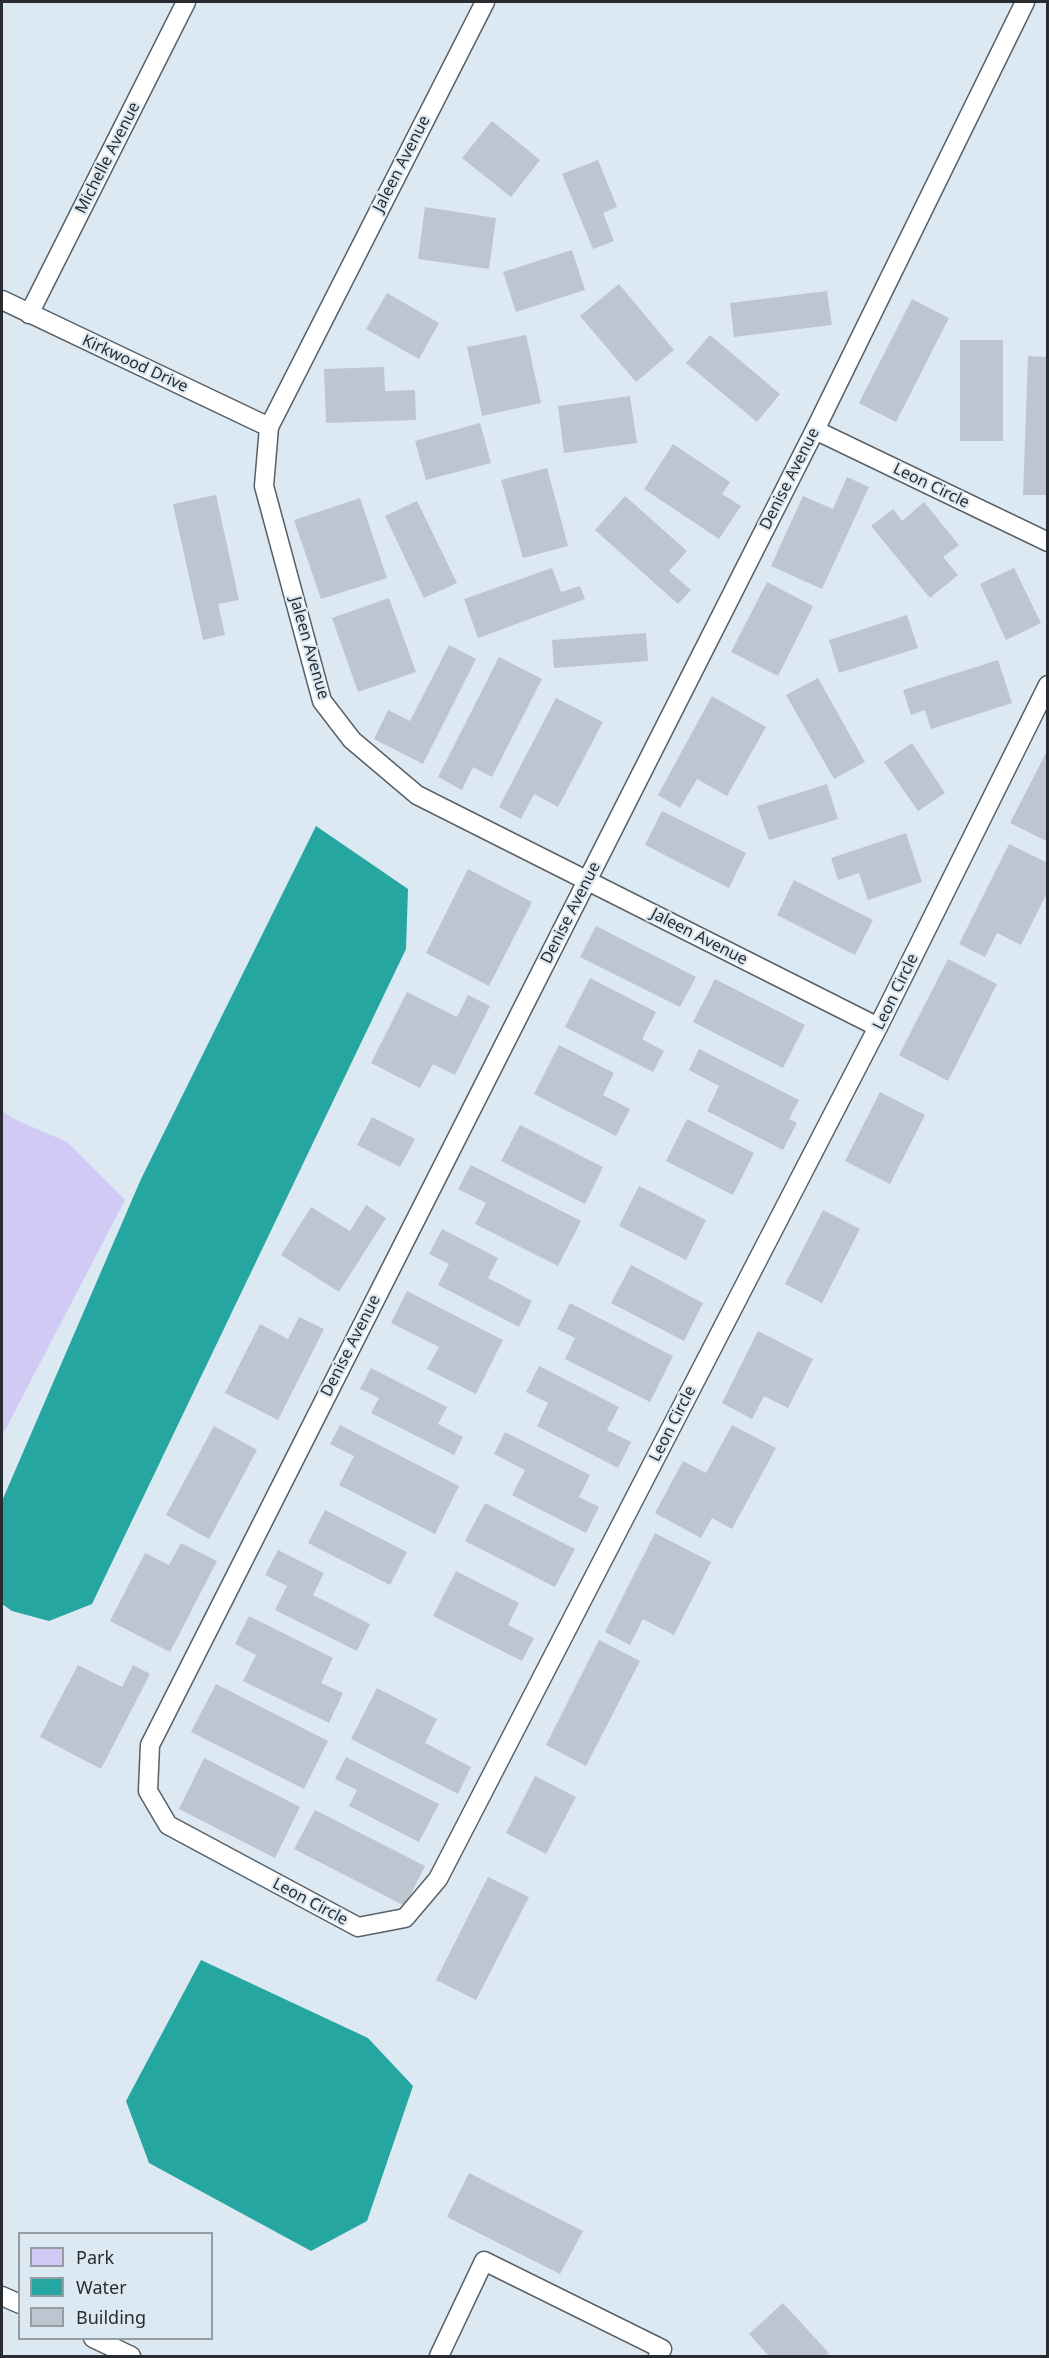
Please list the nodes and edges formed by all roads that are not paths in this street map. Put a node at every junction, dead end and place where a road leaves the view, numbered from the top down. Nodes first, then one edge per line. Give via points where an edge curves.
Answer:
1 (186, 2) edge
2 (484, 2) edge
3 (1025, 2) edge
4 (2, 300) edge
5 (29, 314) junction
6 (269, 427) junction
7 (815, 430) junction
8 (1047, 542) edge
9 (1047, 685) edge
10 (587, 881) junction
11 (878, 1027) junction
12 (168, 1825) joint
13 (2, 2296) edge
14 (18, 2303) edge
15 (97, 2340) edge
16 (131, 2356) edge
17 (439, 2356) edge
18 (658, 2356) edge

1 - 5 lane, Michelle Avenue
2 - 6 lane, Jaleen Avenue
3 - 7 lane, Denise Avenue
4 - 5 lane, Kirkwood Drive
5 - 6 lane, Kirkwood Drive
6 - 10 lane, Jaleen Avenue via 264,486 322,700 352,740 417,795
7 - 8 lane, Leon Circle
7 - 10 lane, Denise Avenue
9 - 11 lane, Leon Circle
10 - 11 lane, Jaleen Avenue
10 - 12 lane, Denise Avenue via 150,1745 148,1791
11 - 12 lane, Leon Circle via 438,1879 405,1918 358,1928
13 - 14 lane
15 - 16 lane
17 - 18 lane via 484,2261 662,2349

